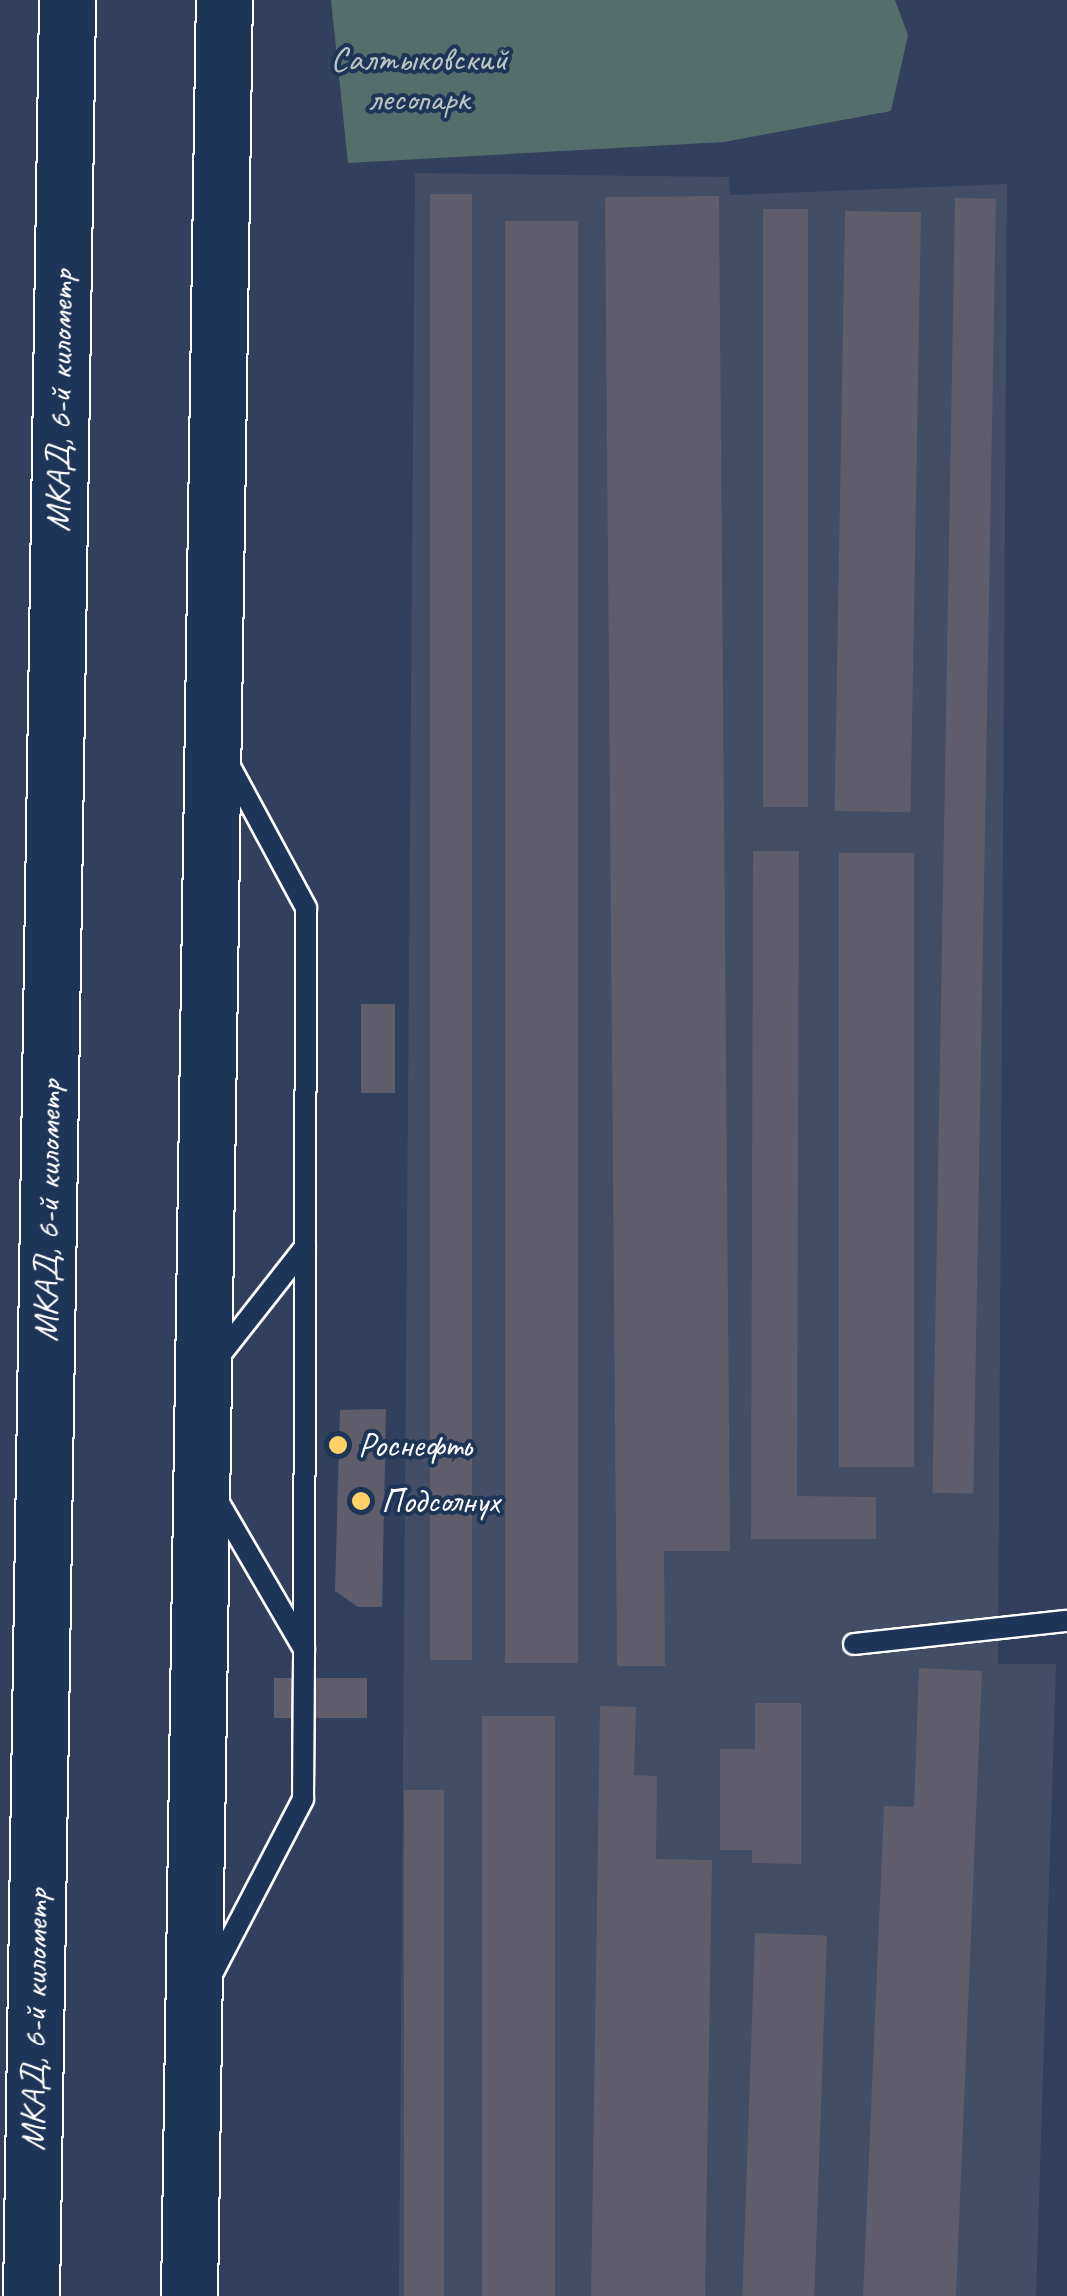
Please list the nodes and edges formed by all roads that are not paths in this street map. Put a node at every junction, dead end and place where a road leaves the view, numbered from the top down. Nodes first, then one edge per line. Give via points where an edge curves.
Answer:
1 (67, 0) edge
2 (224, 0) edge
3 (213, 735) junction
4 (305, 1246) junction
5 (203, 1376) junction
6 (202, 1474) junction
7 (1067, 1621) edge
8 (854, 1644) dead end
9 (304, 1649) junction
10 (193, 2010) junction
11 (31, 2296) edge
12 (189, 2296) edge

1 - 11 highway, МКАД, 6-й километр
2 - 3 highway
3 - 4 lane via 306,908
3 - 5 highway
4 - 5 lane
4 - 9 lane
5 - 6 highway
6 - 9 lane
6 - 10 highway
7 - 8 lane
9 - 10 lane via 304,1799
10 - 12 highway

